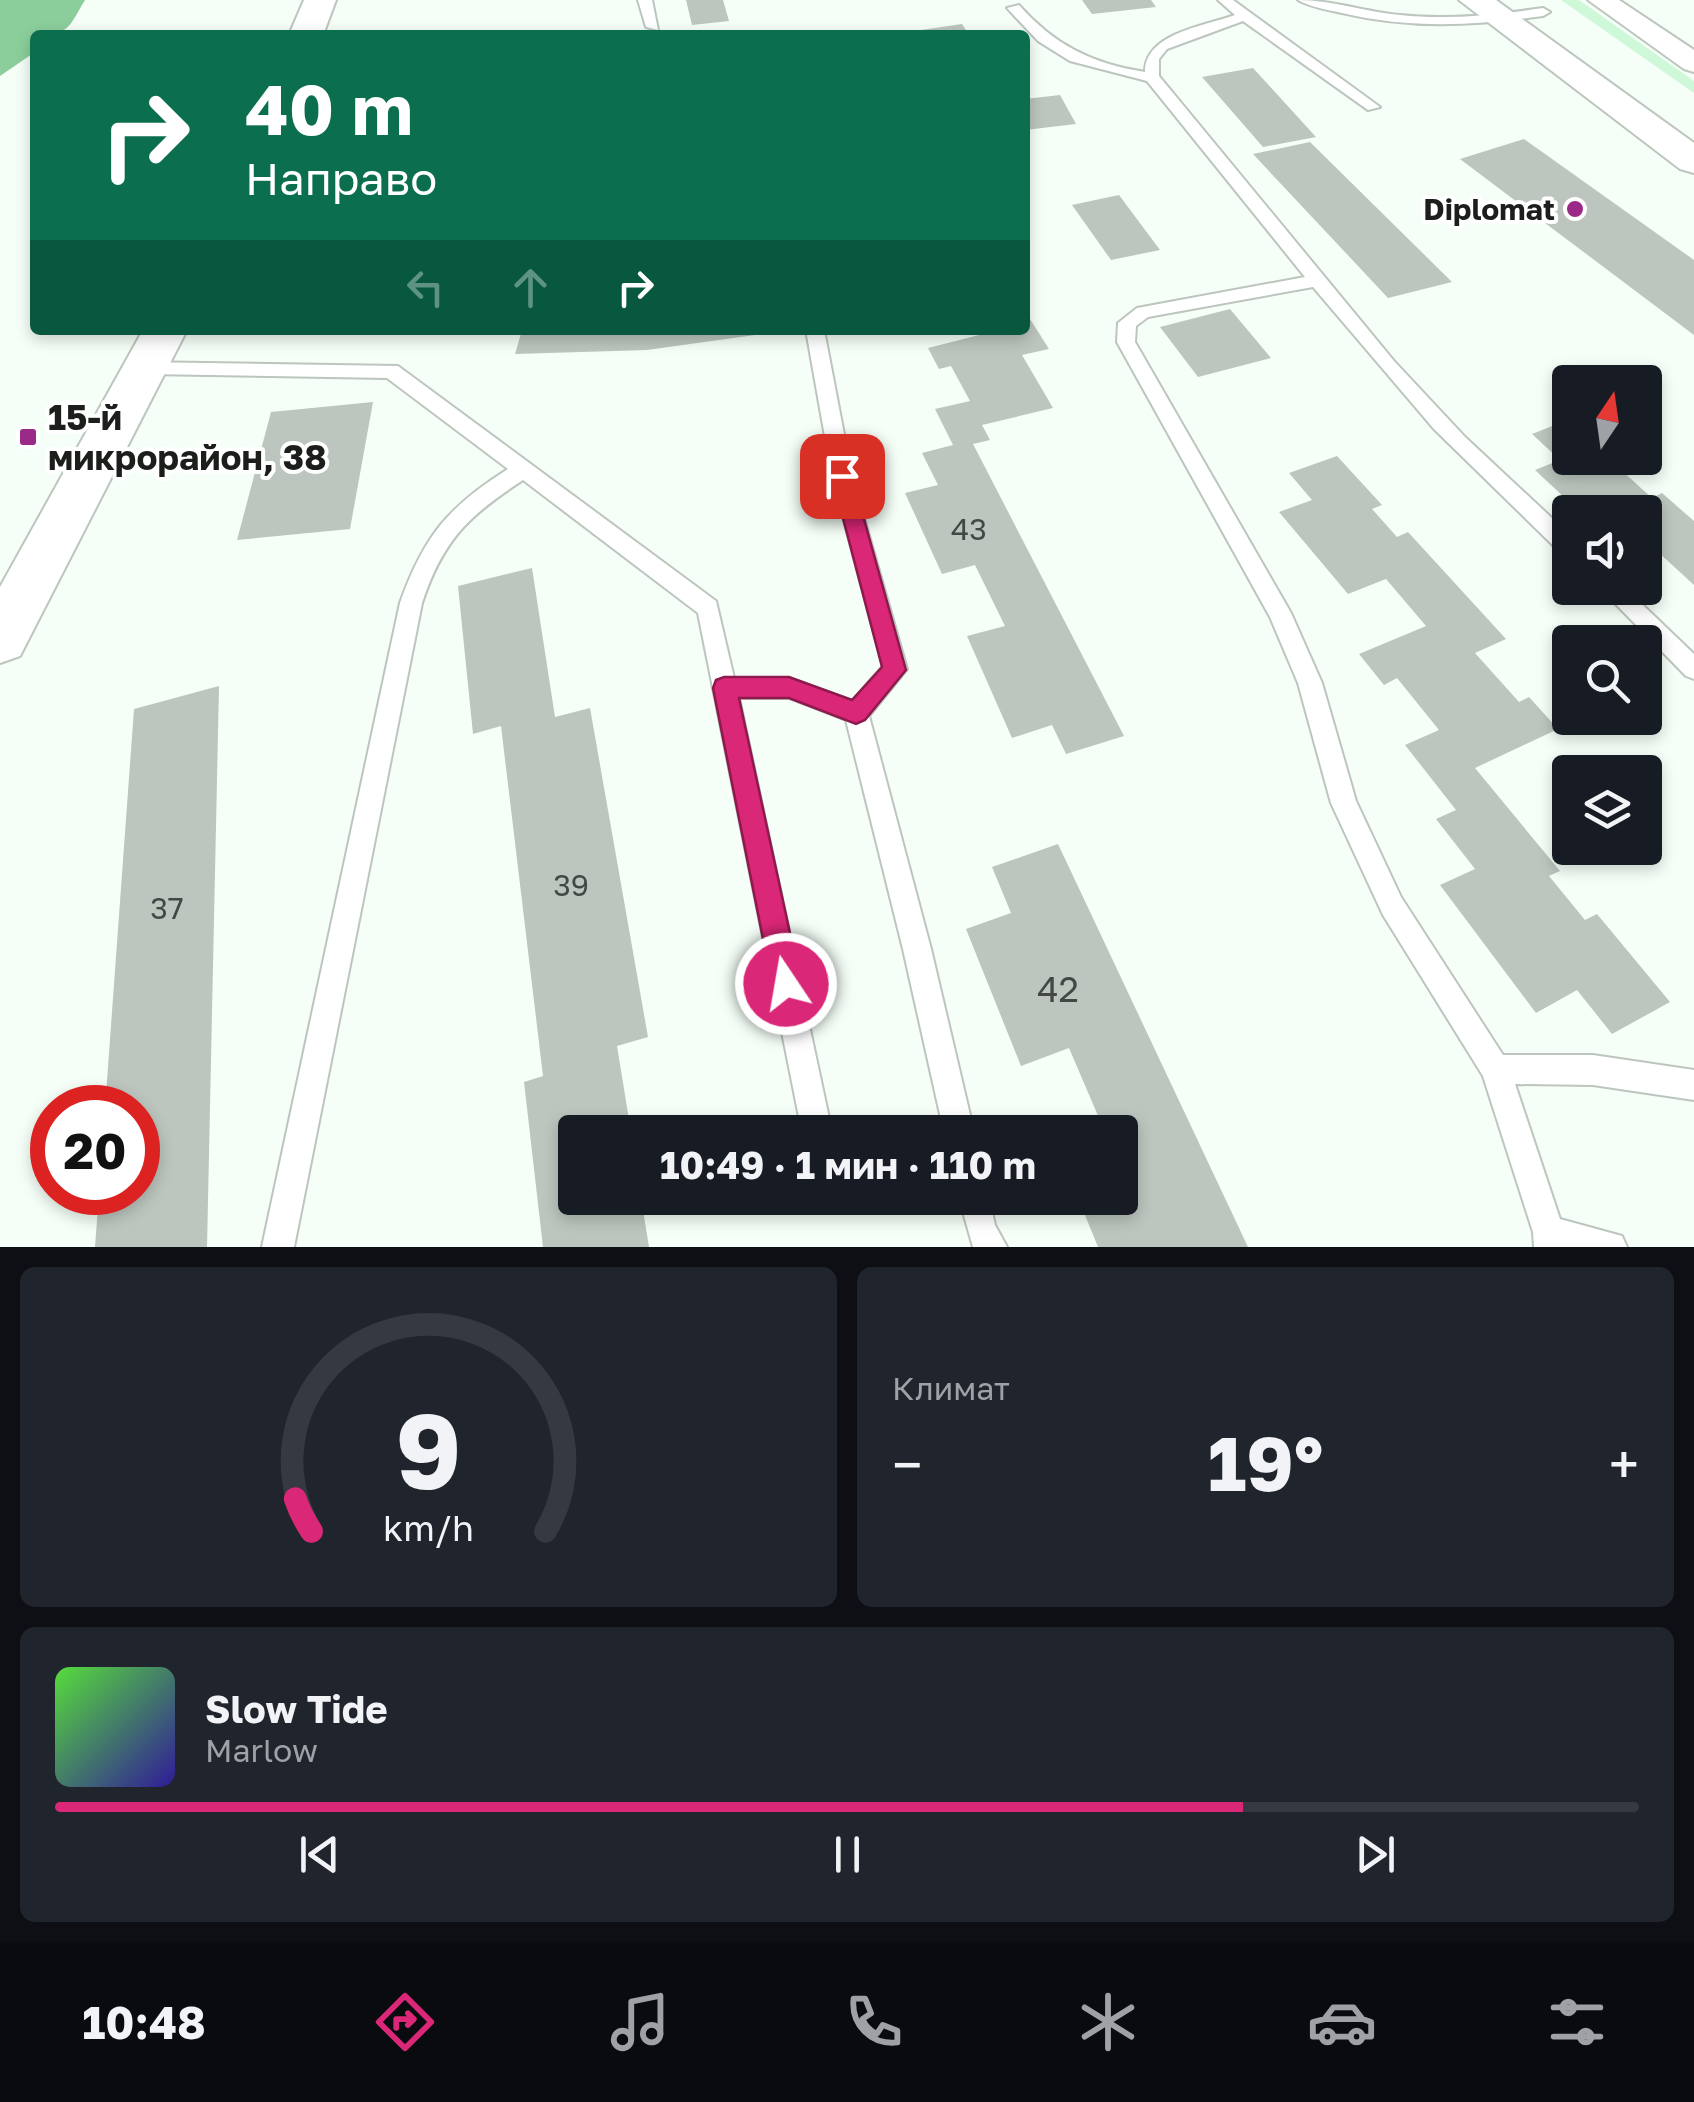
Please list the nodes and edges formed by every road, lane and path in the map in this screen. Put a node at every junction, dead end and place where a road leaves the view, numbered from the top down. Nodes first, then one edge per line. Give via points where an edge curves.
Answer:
1 (320, 0) edge
2 (645, 0) edge
3 (1225, 0) edge
4 (1305, 0) edge
5 (1384, 0) edge
6 (1601, 0) edge
7 (1536, 6) edge
8 (1014, 8) dead end
9 (1486, 10) edge
10 (1245, 16) junction
11 (1416, 24) junction
12 (654, 27) dead end
13 (308, 30) edge
14 (1694, 62) edge
15 (1152, 78) junction
16 (1373, 107) dead end
17 (1694, 122) edge
18 (1694, 161) edge
19 (1316, 281) junction
20 (816, 335) edge
21 (156, 349) edge
22 (523, 470) junction
23 (1552, 530) edge
24 (1628, 605) edge
25 (0, 639) edge
26 (1694, 669) edge
27 (724, 688) junction
28 (856, 713) junction
29 (1496, 1069) junction
30 (1694, 1085) edge
31 (814, 1115) edge
32 (955, 1115) edge
33 (978, 1215) edge
34 (1549, 1240) edge
35 (278, 1247) edge
36 (991, 1247) edge
37 (1612, 1247) edge

1 - 13 main road
2 - 12 lane
3 - 10 lane
4 - 11 lane
5 - 11 lane
6 - 14 street
7 - 9 lane
7 - 17 main road
8 - 15 lane via 1035,35 1062,52 1103,70
9 - 11 lane
9 - 18 main road
10 - 15 lane via 1162,46 1152,59
10 - 16 lane
15 - 19 lane
19 - 23 lane via 1424,406
19 - 29 lane via 1143,312 1127,323 1126,342 1280,613 1310,683 1344,803 1392,906
20 - 28 lane via 842,476 895,670
21 - 22 lane via 391,371
21 - 25 main road
22 - 27 lane via 708,608
22 - 35 lane via 468,505 440,532 424,561
24 - 26 lane
27 - 28 lane via 789,688
27 - 31 lane
28 - 32 lane
29 - 30 lane via 1593,1070
29 - 34 lane
33 - 36 lane
34 - 37 lane

